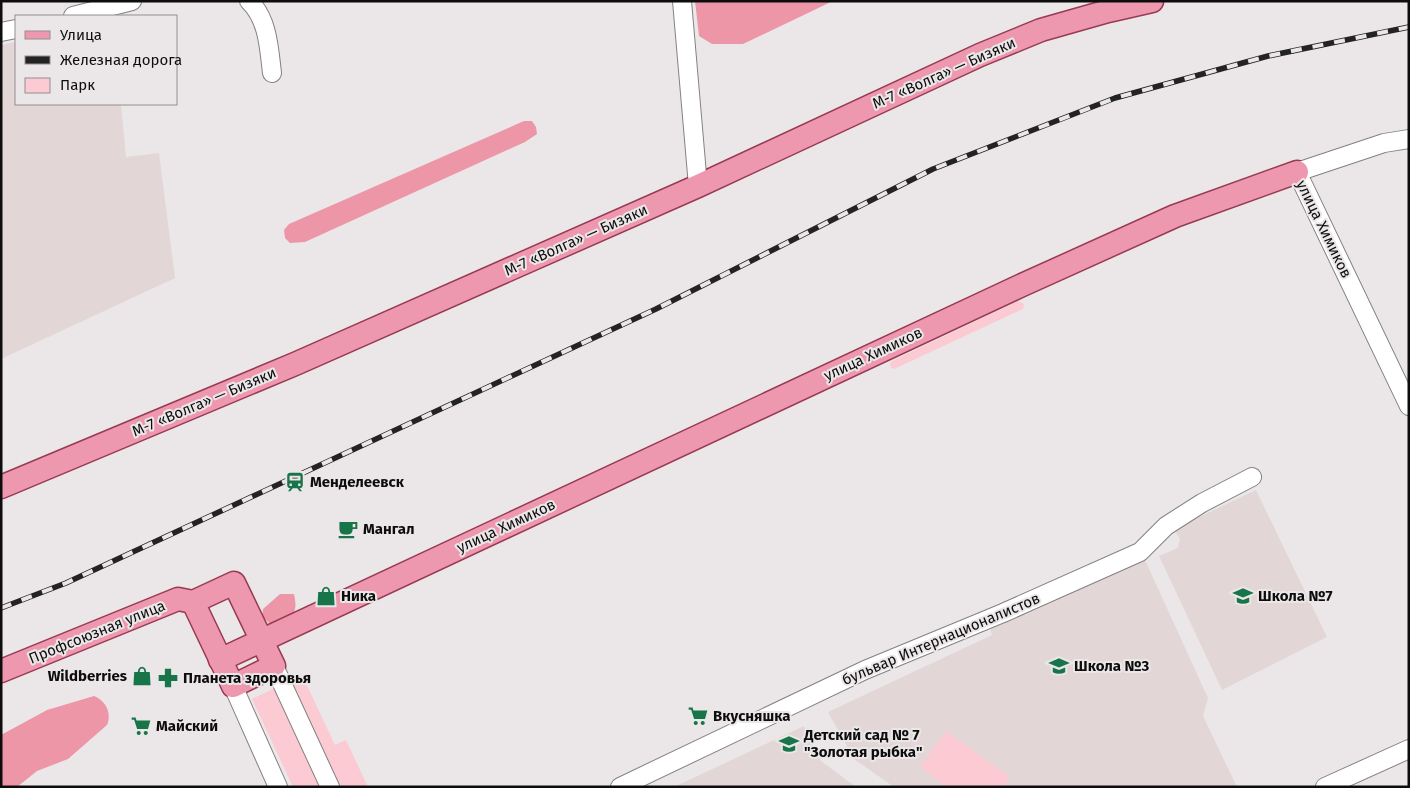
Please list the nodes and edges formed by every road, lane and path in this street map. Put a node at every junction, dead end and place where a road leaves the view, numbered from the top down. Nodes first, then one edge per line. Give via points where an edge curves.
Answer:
1 (132, 1) edge
2 (249, 1) edge
3 (682, 1) edge
4 (1152, 1) edge
5 (77, 15) edge
6 (15, 29) edge
7 (1, 32) edge
8 (272, 73) dead end
9 (1409, 139) edge
10 (1297, 172) junction
11 (698, 186) junction
12 (1409, 406) edge
13 (1252, 476) dead end
14 (1, 487) edge
15 (193, 602) junction
16 (262, 641) junction
17 (220, 660) junction
18 (274, 666) junction
19 (1, 671) edge
20 (233, 686) junction
21 (1409, 749) edge
22 (278, 787) edge
23 (330, 787) edge
24 (620, 787) edge
25 (1325, 787) edge

1 - 5 street
2 - 8 street via 258,11 265,29
3 - 11 street
4 - 11 main road, М-7 «Волга» — Бизяки via 1041,30 989,51
6 - 7 street
9 - 10 street via 1384,143
10 - 12 street, улица Химиков
10 - 16 main road, улица Химиков via 1175,216 1038,278
11 - 14 main road, М-7 «Волга» — Бизяки via 295,364
13 - 24 street, бульвар Интернационалистов via 1166,526 1140,552 865,670
15 - 16 main road via 234,583
15 - 17 main road
15 - 19 main road, Профсоюзная улица via 178,599
16 - 17 main road, улица Химиков
16 - 18 main road
17 - 20 main road
18 - 20 main road
18 - 23 street
20 - 22 street
21 - 25 street

